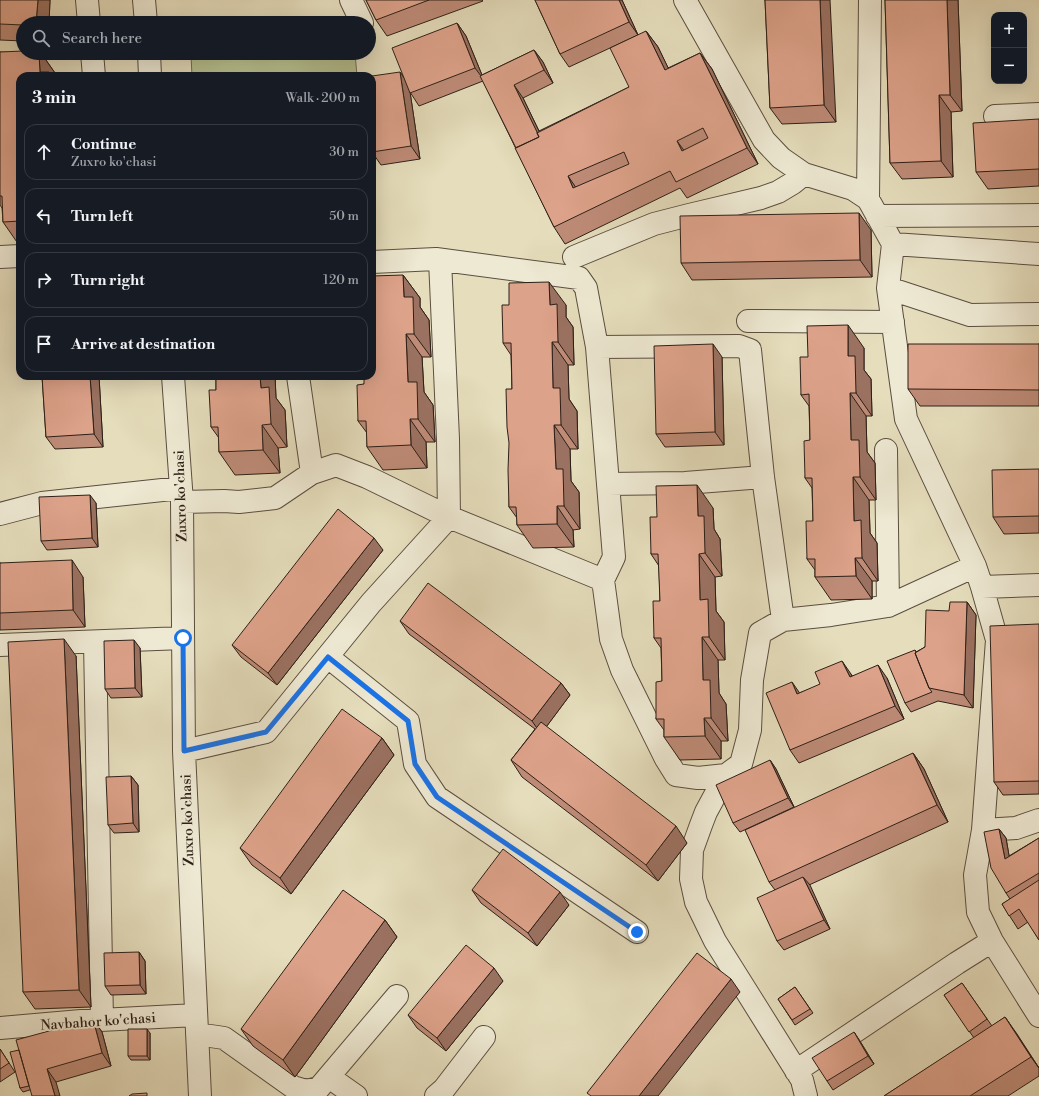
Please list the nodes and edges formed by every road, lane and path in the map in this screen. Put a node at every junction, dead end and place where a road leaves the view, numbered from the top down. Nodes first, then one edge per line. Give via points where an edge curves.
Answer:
1 (87, 0) edge
2 (144, 0) edge
3 (351, 0) edge
4 (685, 0) edge
5 (870, 0) edge
6 (88, 16) edge
7 (145, 16) edge
8 (359, 16) edge
9 (93, 60) edge
10 (149, 60) edge
11 (94, 72) edge
12 (150, 72) edge
13 (1039, 114) edge
14 (995, 116) dead end
15 (804, 174) junction
16 (872, 208) junction
17 (1039, 215) edge
18 (893, 244) junction
19 (1039, 254) edge
20 (16, 256) edge
21 (0, 257) edge
22 (574, 257) dead end
23 (440, 260) junction
24 (376, 262) edge
25 (888, 288) junction
26 (1039, 314) edge
27 (748, 321) dead end
28 (893, 322) junction
29 (597, 347) junction
30 (173, 380) edge
31 (299, 380) edge
32 (886, 450) dead end
33 (312, 473) junction
34 (763, 477) junction
35 (608, 484) junction
36 (181, 495) junction
37 (0, 514) edge
38 (449, 518) junction
39 (975, 566) junction
40 (603, 580) junction
41 (1039, 585) edge
42 (982, 587) junction
43 (888, 606) junction
44 (783, 620) junction
45 (183, 638) junction
46 (95, 642) junction
47 (0, 645) edge
48 (328, 657) junction
49 (184, 751) junction
50 (726, 775) junction
51 (1039, 820) edge
52 (983, 830) junction
53 (637, 932) dead end
54 (992, 941) junction
55 (397, 996) dead end
56 (1039, 1016) edge
57 (0, 1019) edge
58 (102, 1020) junction
59 (196, 1024) junction
60 (0, 1028) edge
61 (484, 1037) dead end
62 (796, 1071) junction
63 (329, 1077) junction
64 (200, 1096) edge
65 (356, 1096) edge
66 (436, 1096) edge
67 (806, 1096) edge

1 - 6 street
2 - 7 street
3 - 8 street
4 - 15 street via 764,140 781,158
5 - 16 street
9 - 11 street
10 - 12 street
13 - 14 street
15 - 16 street via 853,189
15 - 22 street via 778,192 654,224
16 - 17 street
16 - 18 street
18 - 19 street
18 - 25 street
20 - 21 street
23 - 24 street
23 - 29 street via 580,278 586,288
23 - 38 street
25 - 26 street via 970,315
25 - 28 street
27 - 28 street
28 - 39 street via 906,418
29 - 34 street via 739,346 750,350
29 - 35 street
30 - 36 street, Zuxro ko'chasi
31 - 33 street
32 - 43 street
33 - 36 street via 275,498 239,502
33 - 38 street via 336,465 367,477
34 - 35 street via 685,483
34 - 44 street
35 - 40 street via 614,557
36 - 37 street via 42,503
36 - 45 street, Zuxro ko'chasi
38 - 40 street
38 - 48 street via 371,603
39 - 42 street
39 - 43 street
40 - 50 street via 611,639 619,664 676,775 698,778
41 - 42 street
42 - 52 street via 997,640
43 - 44 street
44 - 50 street via 760,633 752,680 750,730 741,764
45 - 46 street
45 - 49 street, Zuxro ko'chasi
46 - 47 street
46 - 58 street
48 - 49 street via 266,732
48 - 53 street via 408,721 415,764 437,797
49 - 59 street, Zuxro ko'chasi
50 - 62 street via 706,812 692,850 691,879 696,902 715,941
51 - 52 street via 1016,828
52 - 54 street via 975,875 978,912
54 - 56 street
54 - 62 street
55 - 63 street, Navbahor ko'chasi
57 - 60 street
58 - 59 street, Navbahor ko'chasi
58 - 60 street, Navbahor ko'chasi
59 - 63 street, Navbahor ko'chasi via 224,1038 293,1087 306,1091 319,1088
59 - 64 street, Zuxro ko'chasi
61 - 66 street
62 - 67 street via 802,1080
63 - 65 street

